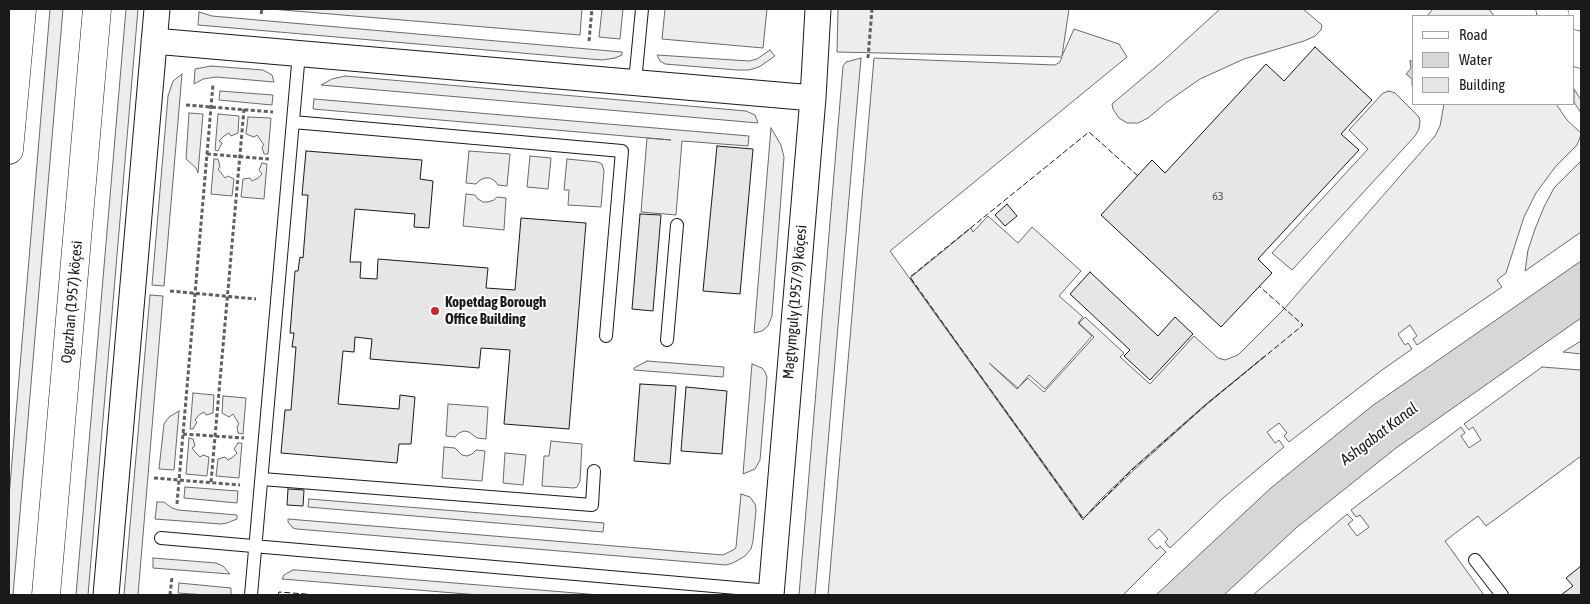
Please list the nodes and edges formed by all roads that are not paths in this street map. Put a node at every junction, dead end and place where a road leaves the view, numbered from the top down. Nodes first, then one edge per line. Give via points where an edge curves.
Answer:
1 (22, 9) edge
2 (97, 9) edge
3 (157, 9) edge
4 (642, 9) edge
5 (818, 9) edge
6 (154, 41) junction
7 (299, 53) junction
8 (635, 82) junction
9 (812, 98) junction
10 (293, 122) junction
11 (9, 150) edge
12 (677, 225) dead end
13 (606, 336) dead end
14 (667, 340) dead end
15 (594, 471) dead end
16 (262, 479) junction
17 (161, 538) dead end
18 (255, 546) junction
19 (1475, 560) dead end
20 (771, 593) edge
21 (46, 595) edge
22 (106, 595) edge
23 (251, 595) edge
24 (1502, 595) edge

1 - 11 main road
2 - 21 main road, Oguzhan (1957) köçesi
3 - 6 street
4 - 8 lane
5 - 9 street, Magtymguly (1957/9) köçesi
6 - 7 street
6 - 22 street
7 - 8 street
7 - 10 lane
8 - 9 street
9 - 20 street, Magtymguly (1957/9) köçesi
10 - 13 lane via 622,151
10 - 16 lane
12 - 14 lane
15 - 16 lane via 592,505
16 - 18 lane
17 - 18 lane
18 - 20 lane
18 - 23 lane
19 - 24 lane

